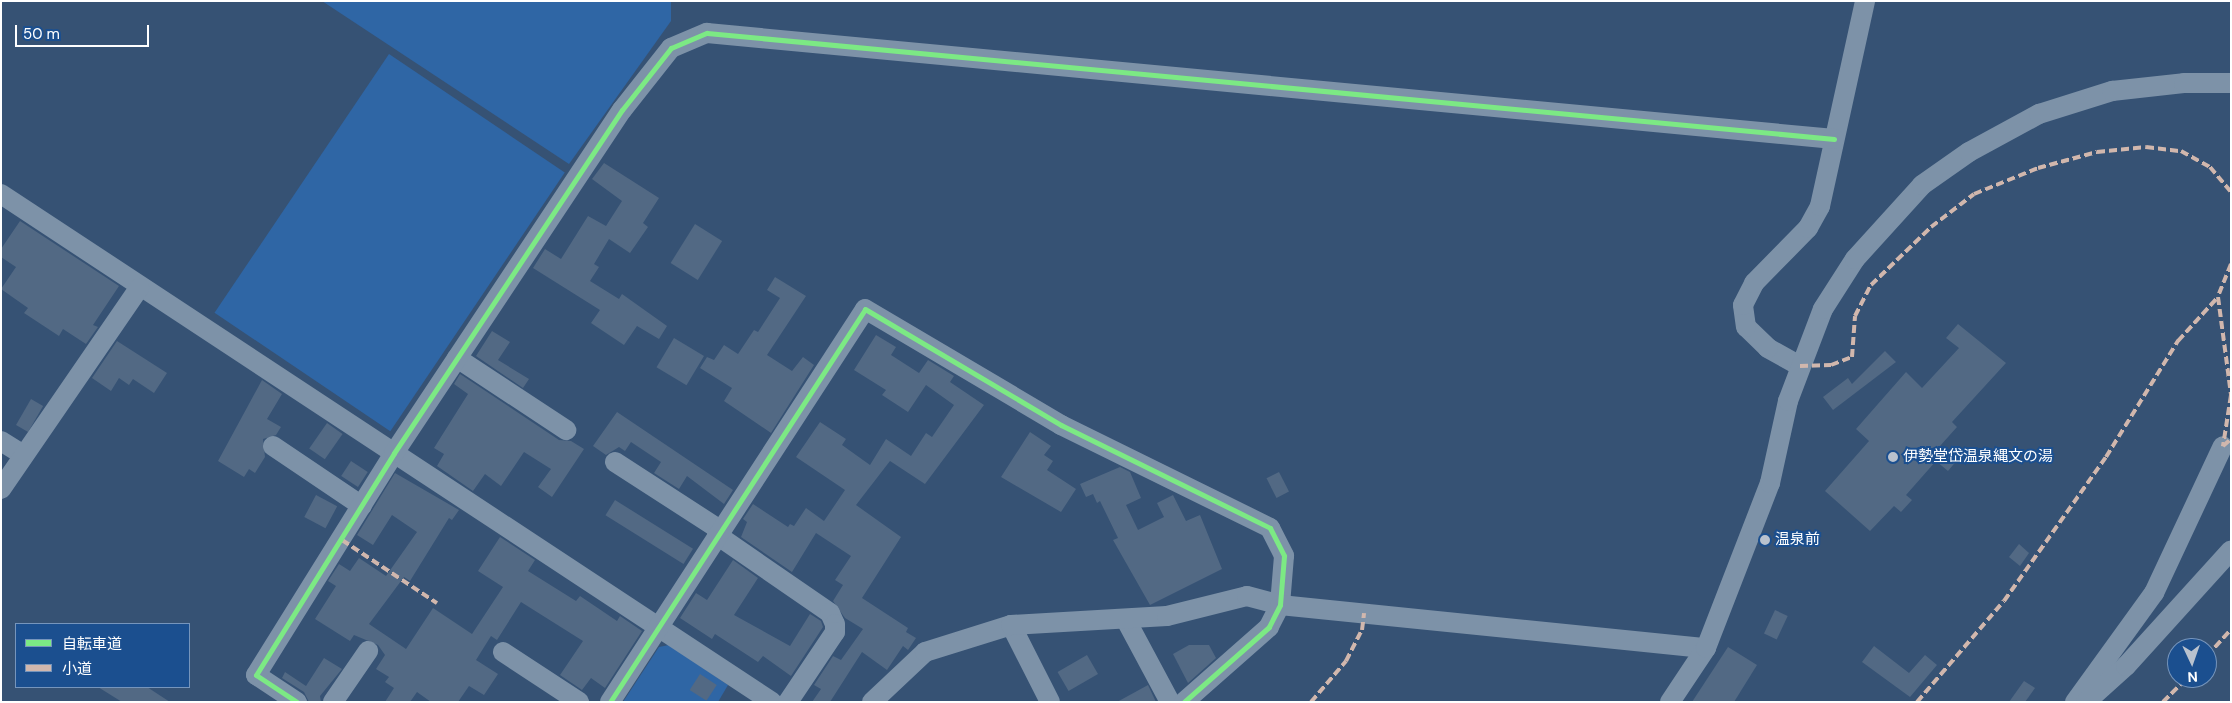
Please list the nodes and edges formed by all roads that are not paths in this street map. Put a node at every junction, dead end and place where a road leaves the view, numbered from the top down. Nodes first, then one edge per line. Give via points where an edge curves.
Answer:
1 (1865, 1) edge
2 (2231, 83) edge
3 (1834, 140) junction
4 (1, 194) edge
5 (139, 288) junction
6 (457, 358) junction
7 (1800, 366) junction
8 (566, 430) dead end
9 (1, 441) edge
10 (273, 446) dead end
11 (2223, 446) dead end
12 (394, 453) junction
13 (23, 455) junction
14 (615, 462) dead end
15 (1, 489) edge
16 (362, 506) junction
17 (719, 533) junction
18 (2231, 550) edge
19 (1280, 605) junction
20 (1126, 620) junction
21 (1010, 625) junction
22 (658, 626) junction
23 (1706, 648) junction
24 (368, 651) dead end
25 (503, 652) dead end
26 (297, 702) edge
27 (334, 702) edge
28 (579, 702) edge
29 (610, 702) edge
30 (772, 702) edge
31 (788, 702) edge
32 (872, 702) edge
33 (1050, 702) edge
34 (1170, 702) edge
35 (1184, 702) edge
36 (1670, 702) edge
37 (2075, 702) edge
38 (2086, 702) edge

1 - 3 street
2 - 7 street via 2184,83 2112,91 2039,114 1969,152 1922,184 1855,259 1823,309
3 - 6 street via 706,33 671,48 622,110
3 - 7 street via 1820,206 1808,228 1754,283 1743,305 1746,327 1768,348
4 - 5 street
5 - 12 street
5 - 13 street
6 - 8 street
6 - 12 street
7 - 23 street via 1770,483
9 - 13 street
10 - 16 street
11 - 37 street via 2154,593
12 - 16 street
12 - 22 street
13 - 15 street
14 - 17 street
16 - 26 street via 256,675
17 - 19 street via 864,310 1061,425 1270,528 1284,556
17 - 22 street
17 - 31 street via 830,613 835,624 835,632
18 - 38 street via 2126,666
19 - 20 street via 1247,596 1167,616
19 - 23 street
19 - 35 street via 1269,627
20 - 21 street
20 - 34 street
21 - 32 street via 925,652
21 - 33 street
22 - 29 street
22 - 30 street
23 - 36 street
24 - 27 street
25 - 28 street

